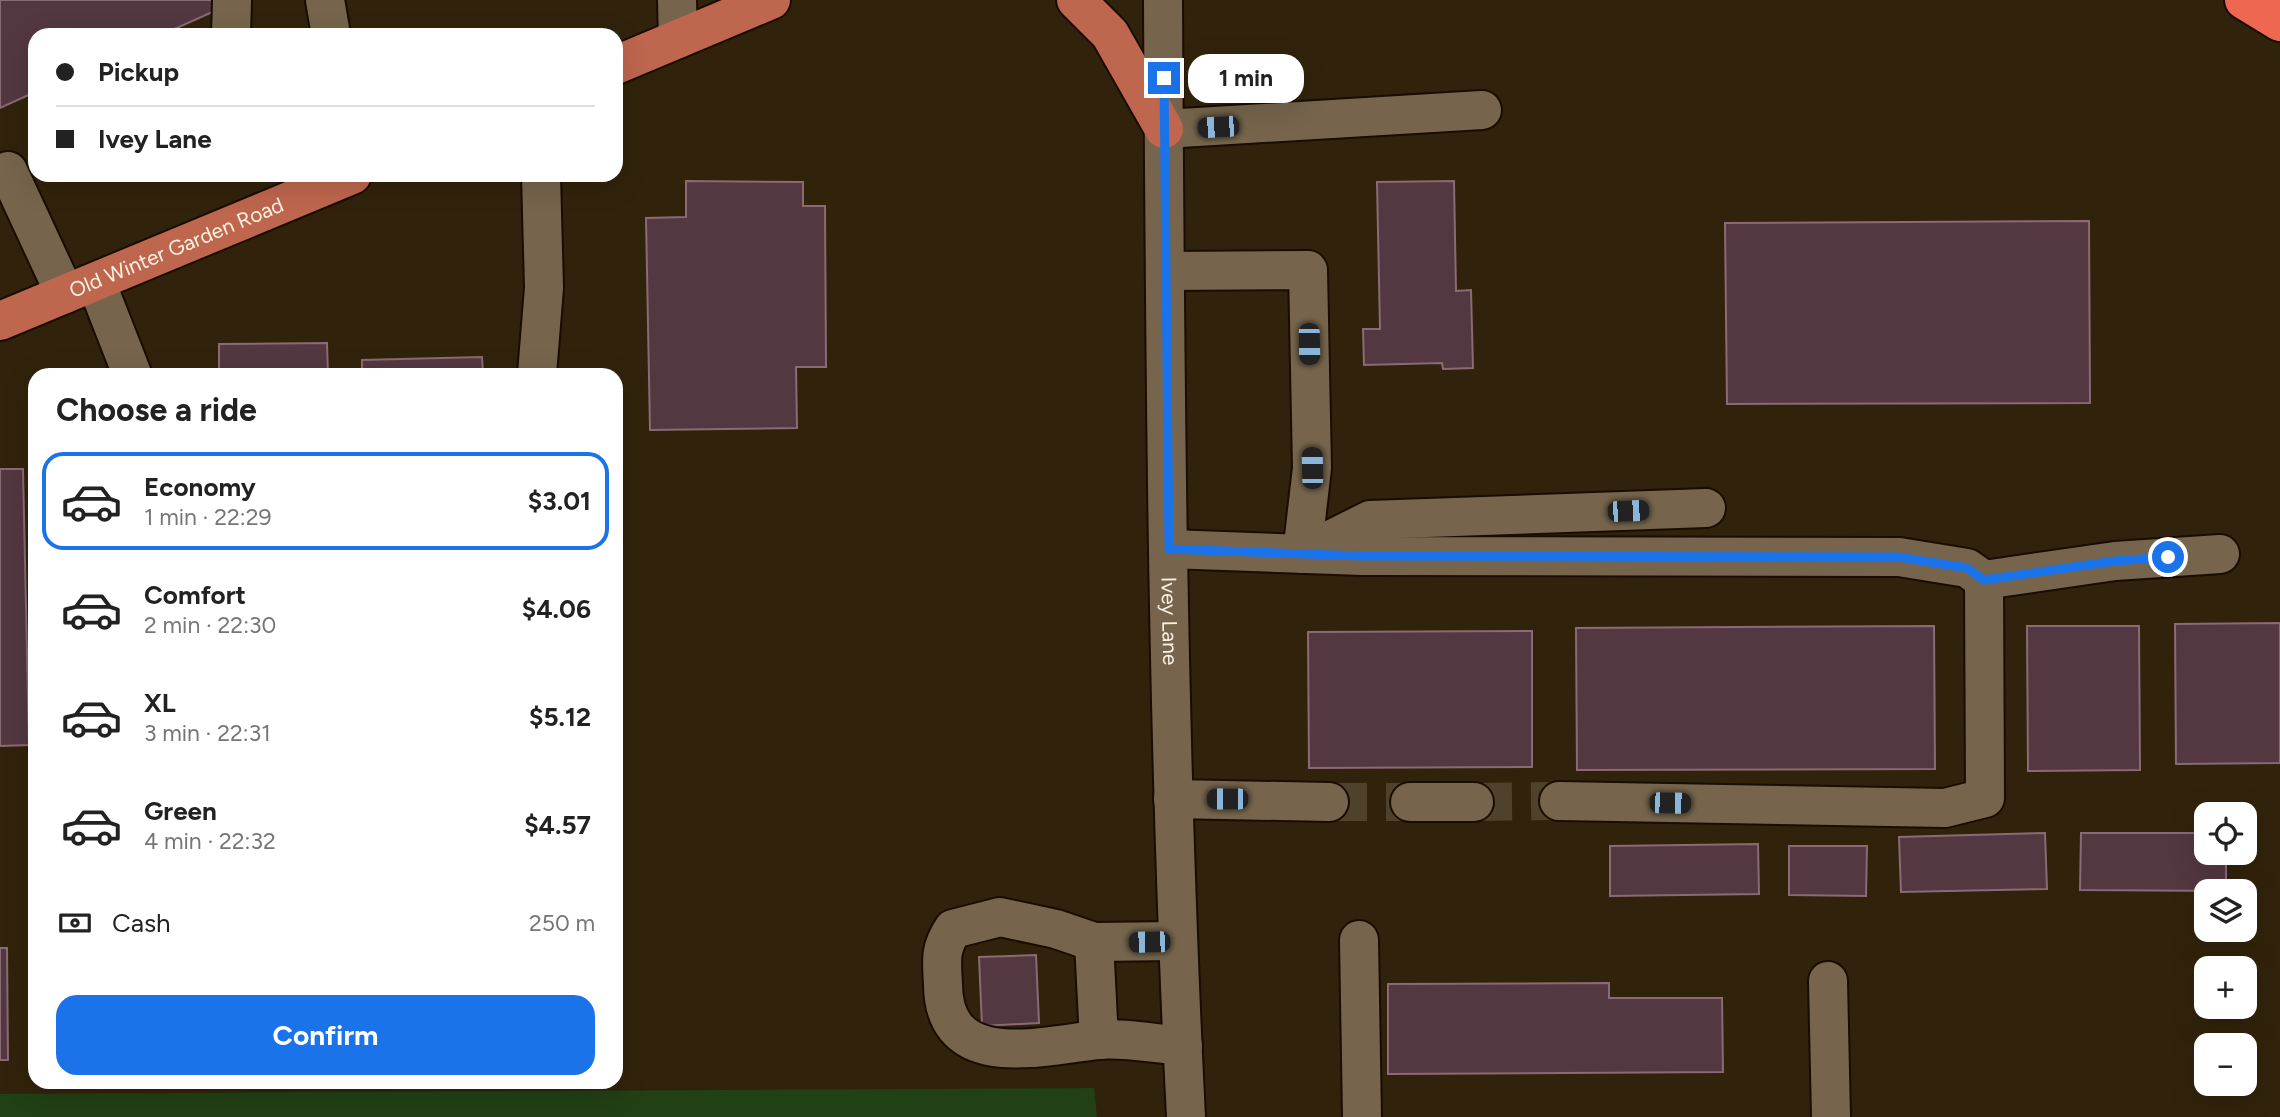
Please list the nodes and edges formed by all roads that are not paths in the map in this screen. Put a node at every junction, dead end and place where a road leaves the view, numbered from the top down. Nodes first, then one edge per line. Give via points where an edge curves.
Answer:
1 (232, 0) edge
2 (325, 0) edge
3 (677, 0) edge
4 (771, 0) edge
5 (1076, 0) edge
6 (1163, 0) edge
7 (2244, 0) edge
8 (2280, 22) edge
9 (231, 28) edge
10 (330, 28) edge
11 (678, 39) junction
12 (623, 62) edge
13 (1482, 110) dead end
14 (1164, 129) junction
15 (14, 168) edge
16 (335, 182) edge
17 (541, 182) edge
18 (1165, 271) junction
19 (80, 288) junction
20 (0, 321) edge
21 (128, 368) edge
22 (537, 368) edge
23 (1706, 508) dead end
24 (1169, 549) junction
25 (1302, 554) junction
26 (2220, 554) dead end
27 (1984, 580) junction
28 (1173, 799) junction
29 (1559, 801) tunnel mouth
30 (1329, 802) tunnel mouth
31 (1410, 802) tunnel mouth
32 (1474, 802) tunnel mouth
33 (1359, 940) dead end
34 (1176, 941) junction
35 (1094, 942) junction
36 (1828, 981) dead end
37 (1098, 1040) junction
38 (1183, 1046) junction
39 (1186, 1117) edge
40 (1362, 1117) edge
41 (1831, 1117) edge

1 - 9 street
2 - 10 street
3 - 11 street
4 - 11 main road
5 - 14 main road via 1110,34
6 - 14 street, Ivey Lane
7 - 8 highway
11 - 12 main road
13 - 14 street
14 - 18 street, Ivey Lane
15 - 19 street
16 - 19 main road, Old Winter Garden Road
17 - 22 street via 544,288
18 - 24 street, Ivey Lane
18 - 25 street via 1308,270 1312,468
19 - 20 main road, Old Winter Garden Road
19 - 21 street
23 - 25 street via 1370,520
24 - 25 street
24 - 28 street, Ivey Lane
25 - 27 street via 1899,557 1967,568
26 - 27 street via 2115,561
27 - 29 street via 1985,799 1945,808
28 - 30 street
28 - 34 street, Ivey Lane
31 - 32 street
33 - 40 street
34 - 35 street
34 - 38 street, Ivey Lane
35 - 37 street
35 - 37 street via 1000,918 953,929 942,946 943,1004 964,1037 993,1049 1059,1048
36 - 41 street
37 - 38 street
38 - 39 street, Ivey Lane

